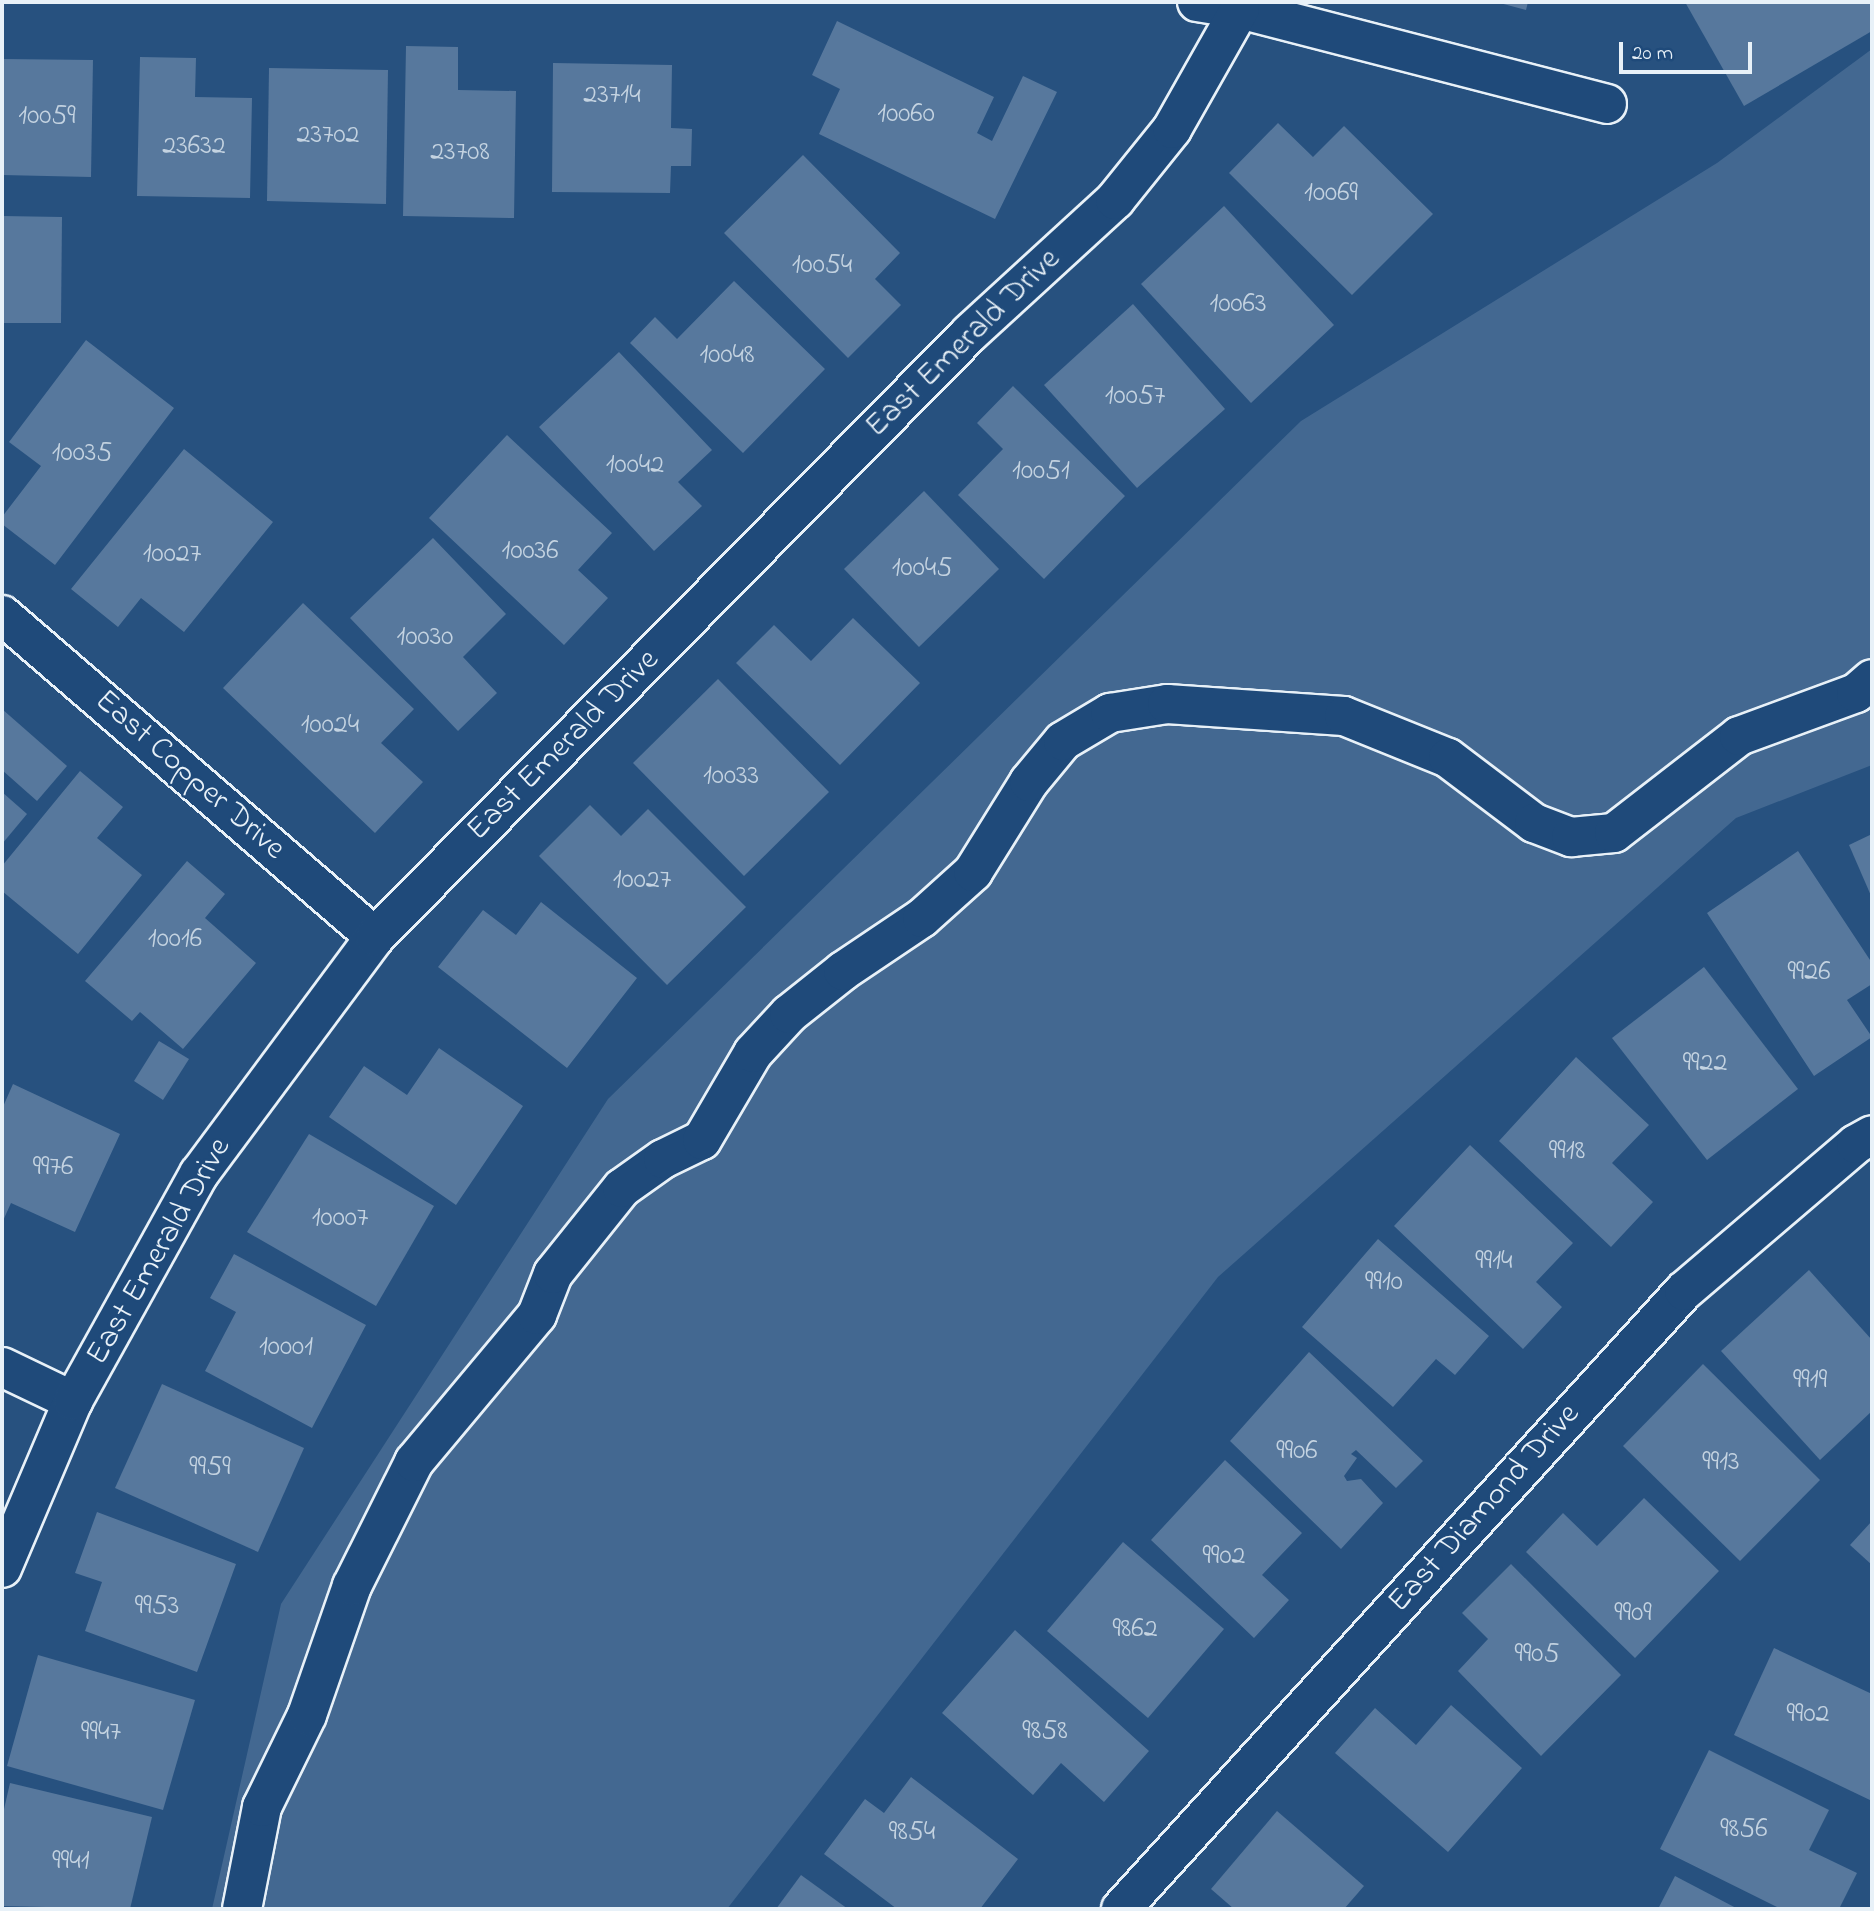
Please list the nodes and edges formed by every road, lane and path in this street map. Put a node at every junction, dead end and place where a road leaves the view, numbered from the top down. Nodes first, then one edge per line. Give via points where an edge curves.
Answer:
1 (1196, 2) edge
2 (1240, 9) junction
3 (1607, 104) dead end
4 (2, 615) edge
5 (1872, 679) edge
6 (376, 937) junction
7 (1867, 1148) edge
8 (2, 1367) edge
9 (73, 1401) junction
10 (2, 1568) edge
11 (242, 1909) edge
12 (1121, 1909) edge

1 - 2 street
2 - 3 street
2 - 6 street, East Emerald Drive via 1172,130 1115,200 970,333
4 - 6 street, East Copper Drive
5 - 11 street via 1856,693 1739,736 1614,833 1572,837 1534,823 1448,758 1344,716 1167,704 1110,713 1063,741 1029,782 973,872 922,918 789,1014 753,1053 702,1140 663,1159 622,1188 553,1274 529,1325 414,1462 352,1586 307,1715 262,1807
6 - 9 street, East Emerald Drive via 199,1174
7 - 12 street, East Diamond Drive via 1684,1291
8 - 9 street
9 - 10 street, East Emerald Drive

